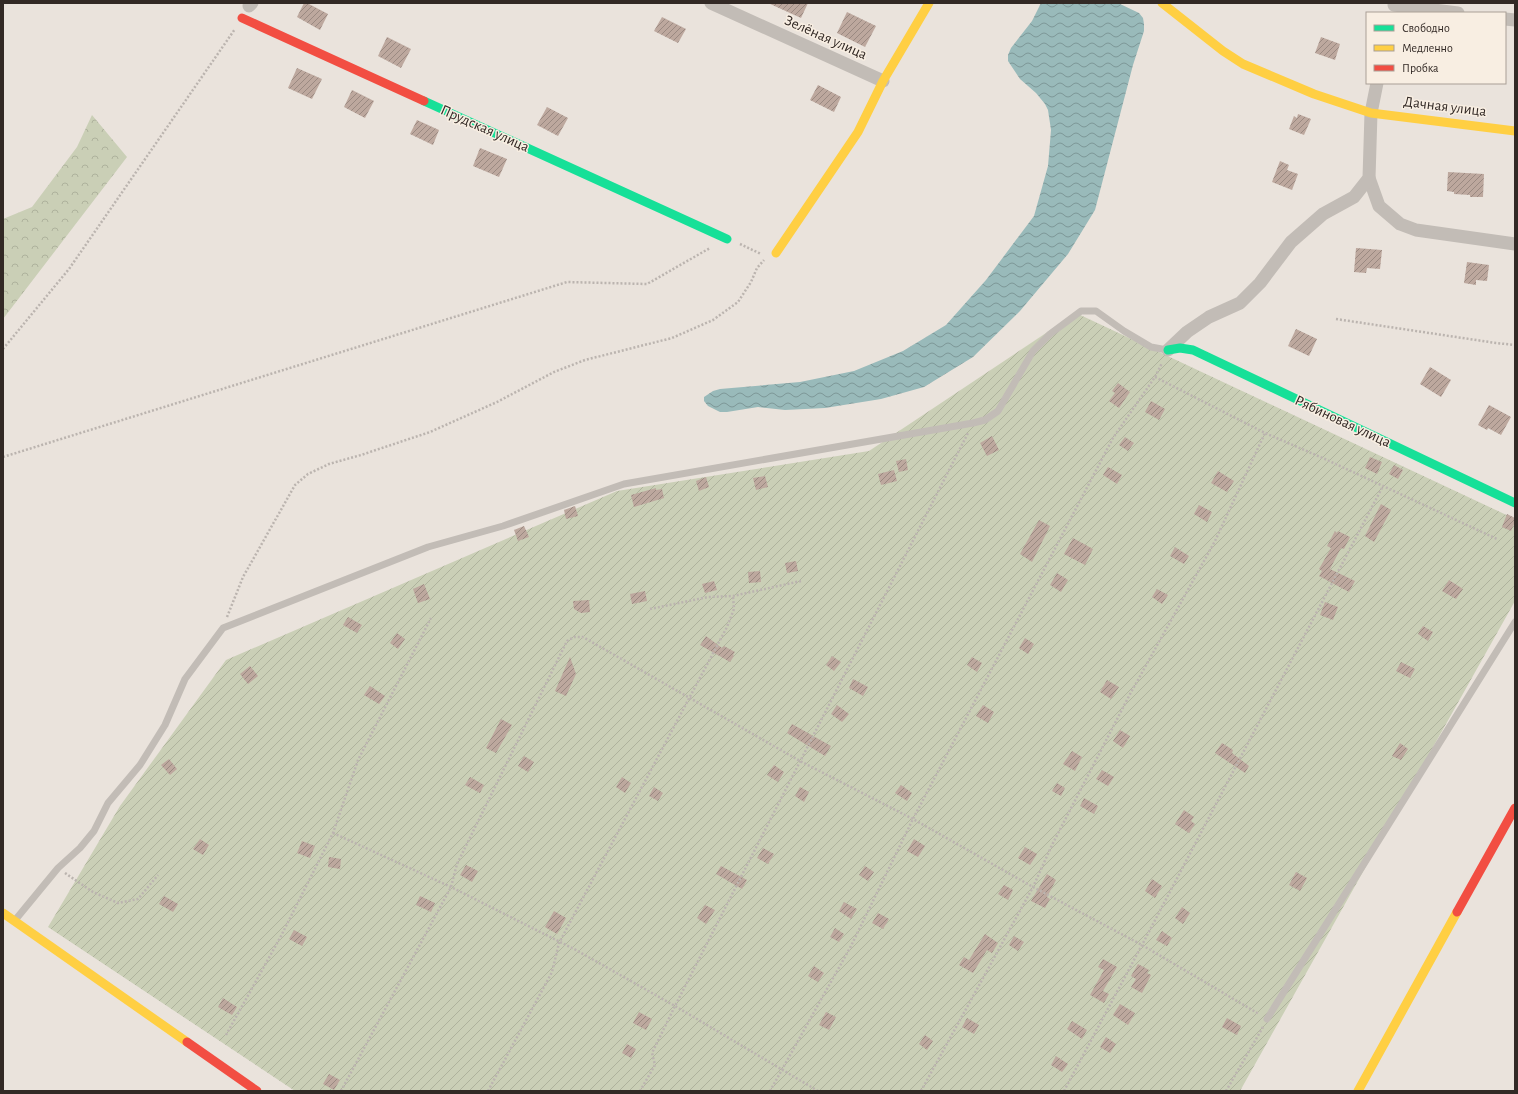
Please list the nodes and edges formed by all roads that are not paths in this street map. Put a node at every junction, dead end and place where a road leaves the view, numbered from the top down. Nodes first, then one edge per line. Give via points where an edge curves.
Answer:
1 (711, 3) edge
2 (929, 3) edge
3 (1162, 3) edge
4 (1393, 7) edge
5 (1447, 12) edge
6 (242, 18) road end
7 (884, 81) junction
8 (1378, 84) edge
9 (1371, 112) junction
10 (1515, 131) edge
11 (1370, 178) junction
12 (727, 239) road end
13 (1515, 244) edge
14 (776, 253) road end
15 (1168, 350) junction
16 (1515, 502) edge
17 (1515, 622) edge
18 (1515, 808) edge
19 (3, 913) edge
20 (15, 921) junction
21 (1267, 1019) road end
22 (257, 1091) edge
23 (1358, 1091) edge

1 - 7 street, Зелёная улица
2 - 7 main road
3 - 9 main road, Дачная улица via 1243,64 1314,94
4 - 5 street
6 - 12 main road, Прудская улица
7 - 14 main road via 858,132
8 - 9 street
9 - 10 main road, Дачная улица
9 - 11 street
11 - 13 street via 1379,206 1400,224 1416,230
11 - 15 street via 1354,197 1323,214 1292,242 1260,283 1240,303 1209,317 1187,332
15 - 16 main road, Рябиновая улица via 1193,350
15 - 20 lane via 1151,346 1096,311 1081,311 1050,334 1033,351 998,412 985,420 624,484 503,526 428,547 223,628 185,679 165,725 140,765 108,803 94,831 58,868
17 - 21 lane
18 - 23 main road
19 - 20 main road
20 - 22 main road

